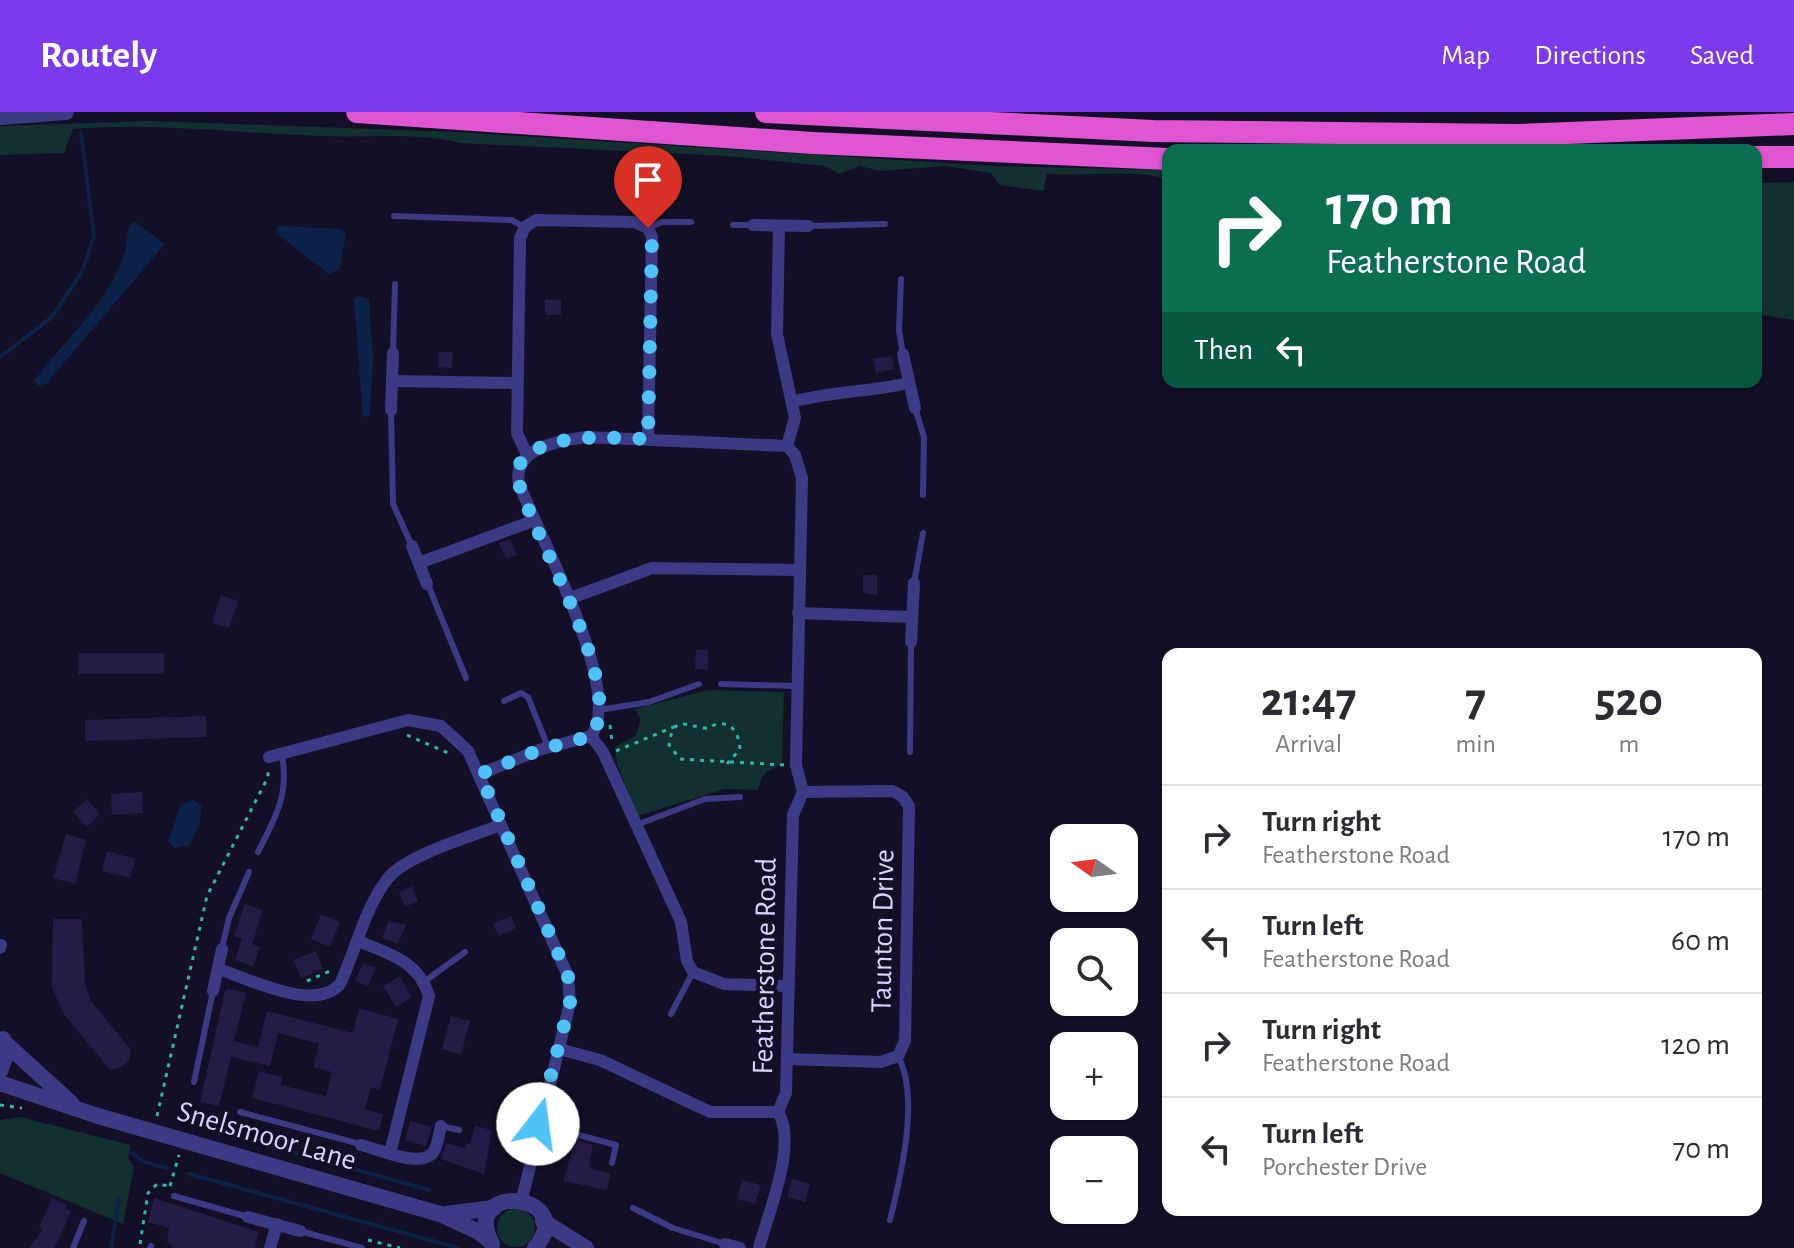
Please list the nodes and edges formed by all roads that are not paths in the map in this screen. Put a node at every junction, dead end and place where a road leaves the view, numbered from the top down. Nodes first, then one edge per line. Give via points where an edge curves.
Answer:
1 (66, 112) edge
2 (357, 112) edge
3 (766, 112) edge
4 (0, 117) edge
5 (1794, 124) edge
6 (1762, 157) edge
7 (1794, 157) edge
8 (1162, 159) edge
9 (394, 216) dead end
10 (691, 222) dead end
11 (885, 224) dead end
12 (733, 225) dead end
13 (753, 225) joint
14 (779, 226) junction
15 (808, 226) joint
16 (525, 227) junction
17 (648, 228) junction
18 (901, 279) dead end
19 (395, 284) dead end
20 (393, 353) joint
21 (903, 354) joint
22 (392, 381) junction
23 (516, 383) junction
24 (909, 383) junction
25 (792, 402) junction
26 (915, 408) joint
27 (391, 410) joint
28 (648, 439) junction
29 (787, 446) junction
30 (527, 455) junction
31 (923, 495) dead end
32 (533, 521) junction
33 (923, 533) dead end
34 (412, 546) joint
35 (419, 563) junction
36 (799, 570) junction
37 (914, 583) joint
38 (427, 584) joint
39 (571, 598) junction
40 (798, 613) junction
41 (910, 617) junction
42 (911, 642) joint
43 (466, 678) dead end
44 (699, 684) dead end
45 (721, 684) dead end
46 (797, 686) junction
47 (504, 701) dead end
48 (599, 710) junction
49 (591, 736) junction
50 (548, 747) junction
51 (910, 752) dead end
52 (275, 756) joint
53 (480, 774) junction
54 (803, 792) junction
55 (740, 797) dead end
56 (500, 825) junction
57 (636, 825) junction
58 (258, 852) dead end
59 (249, 872) dead end
60 (358, 941) junction
61 (222, 949) joint
62 (465, 952) dead end
63 (218, 969) junction
64 (693, 972) junction
65 (425, 981) junction
66 (789, 986) junction
67 (213, 991) joint
68 (671, 1014) dead end
69 (3, 1039) edge
70 (559, 1049) junction
71 (898, 1056) junction
72 (787, 1059) junction
73 (0, 1071) edge
74 (194, 1082) dead end
75 (0, 1083) edge
76 (78, 1109) junction
77 (240, 1112) dead end
78 (778, 1112) junction
79 (538, 1124) junction
80 (441, 1126) joint
81 (459, 1130) dead end
82 (361, 1145) joint
83 (390, 1153) junction
84 (612, 1163) dead end
85 (174, 1196) dead end
86 (522, 1199) junction
87 (494, 1208) junction
88 (633, 1208) dead end
89 (440, 1214) junction
90 (248, 1217) joint
91 (890, 1220) dead end
92 (84, 1221) dead end
93 (543, 1221) junction
94 (277, 1224) junction
95 (300, 1231) joint
96 (725, 1244) joint
97 (492, 1245) edge
98 (73, 1248) edge
99 (270, 1248) edge
100 (362, 1248) edge
101 (535, 1248) edge
102 (586, 1248) edge
103 (740, 1248) edge
104 (759, 1248) edge

1 - 4 street
2 - 8 highway via 813,143
3 - 5 highway via 1228,132 1517,135
6 - 7 highway
9 - 16 lane via 511,220
10 - 17 lane via 662,222
11 - 15 lane
12 - 13 lane
13 - 14 street
14 - 15 street
14 - 25 street via 777,334
16 - 17 street via 536,220 634,222
16 - 23 street via 520,238
17 - 28 street
18 - 21 lane
19 - 20 lane
20 - 22 street
21 - 24 street
22 - 23 street
22 - 27 street
23 - 30 street via 517,433
24 - 25 street
24 - 26 street
25 - 29 street via 795,418
26 - 31 lane via 924,437
27 - 34 lane via 393,504
28 - 29 street
28 - 30 street via 568,439
29 - 36 street, Featherstone Road via 802,478
30 - 32 street via 516,472
32 - 35 street
32 - 39 street
33 - 37 lane
34 - 35 street
35 - 38 street
36 - 39 street via 652,568
36 - 40 street, Featherstone Road
37 - 41 street
38 - 43 lane
39 - 48 street via 589,653
40 - 41 street
40 - 46 street, Featherstone Road
41 - 42 street
42 - 51 lane
44 - 48 lane via 649,702
45 - 46 lane
46 - 54 street, Featherstone Road via 796,765
47 - 50 lane via 521,693 528,697
48 - 49 street
49 - 50 street
49 - 57 street
50 - 53 street
52 - 53 street via 408,720 441,726 454,735
52 - 58 lane via 286,781 282,803
53 - 56 street
54 - 66 street, Featherstone Road via 793,815
54 - 71 street, Taunton Drive via 892,791 909,806 905,1041
55 - 57 lane via 705,799
56 - 60 street via 404,865 390,876
56 - 70 street via 568,976 570,1003
57 - 64 street via 681,922
59 - 61 lane
60 - 63 street via 340,984 326,996 310,998
60 - 65 street via 413,966
61 - 63 street
62 - 65 lane
63 - 67 street
64 - 66 street via 712,982
64 - 68 lane
65 - 83 street via 427,1013
66 - 72 street, Featherstone Road
67 - 74 lane
69 - 73 street via 6,1061
69 - 76 street, Snelsmoor Lane
70 - 78 street, Featherstone Road via 600,1060 710,1112
70 - 79 street
71 - 72 street, Taunton Drive via 881,1062
71 - 91 lane via 907,1071 904,1163
72 - 78 street, Featherstone Road via 786,1093
75 - 76 street, Snelsmoor Lane
76 - 89 street, Snelsmoor Lane
77 - 82 lane
78 - 104 street via 786,1133 785,1152
79 - 84 lane via 616,1145
79 - 86 street
80 - 81 lane
80 - 83 street via 429,1157
82 - 83 street
85 - 90 lane
86 - 87 street, Snelsmoor Lane
86 - 93 street
87 - 89 street, Snelsmoor Lane
87 - 97 street via 487,1224
88 - 96 lane via 673,1228
89 - 97 street, Snelsmoor Lane via 479,1232
90 - 94 street
92 - 98 lane
93 - 101 street
93 - 102 street
94 - 95 street
94 - 99 street
95 - 100 lane
96 - 103 street

